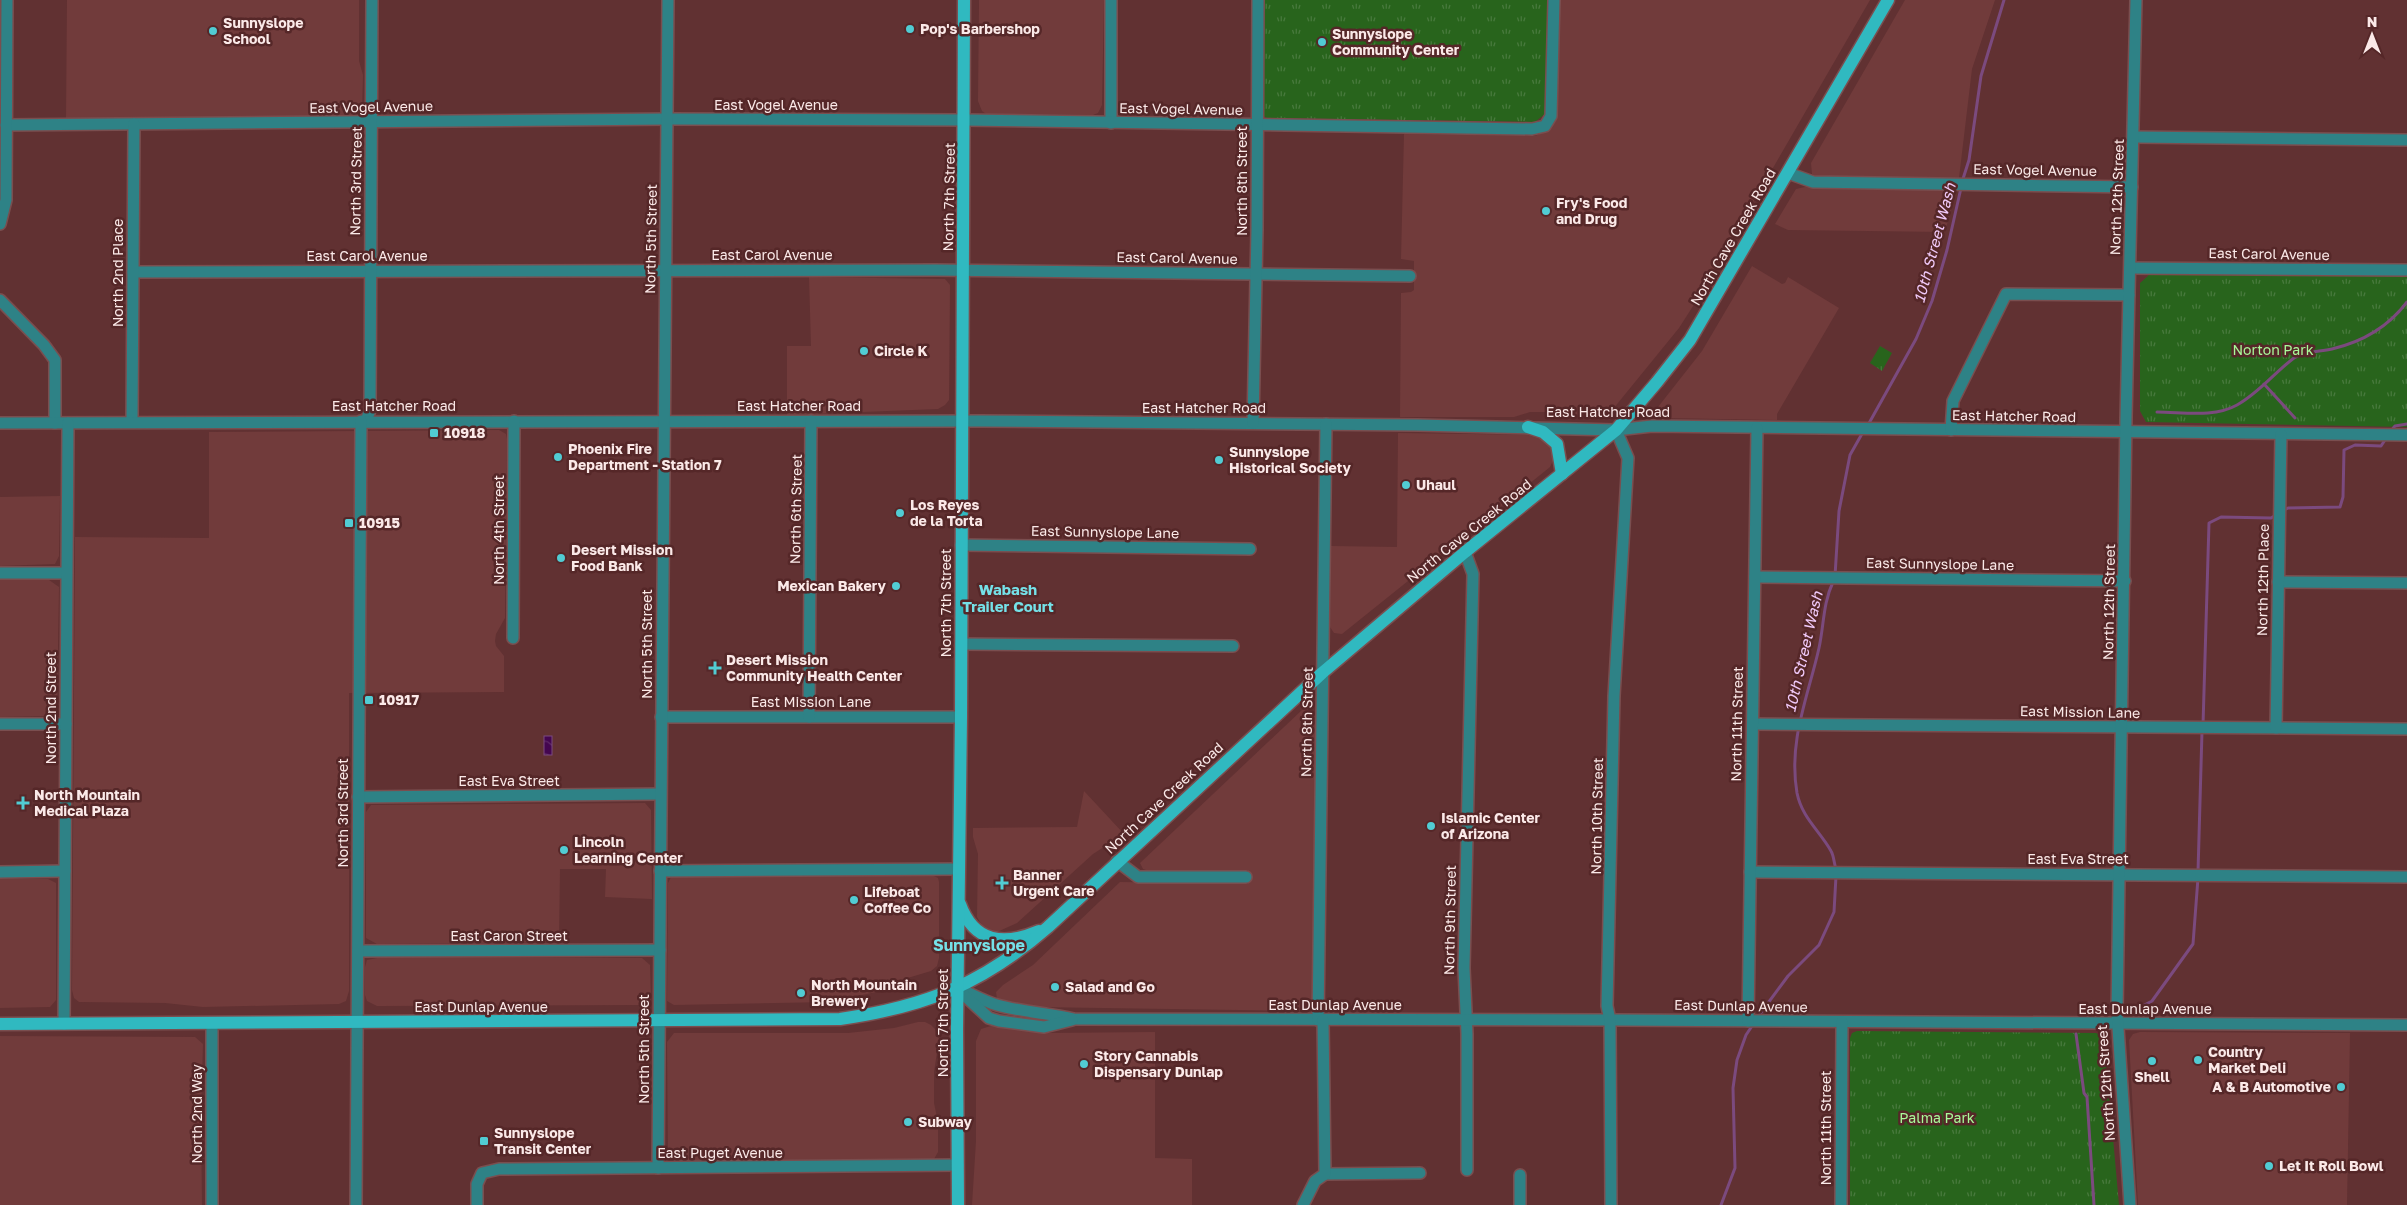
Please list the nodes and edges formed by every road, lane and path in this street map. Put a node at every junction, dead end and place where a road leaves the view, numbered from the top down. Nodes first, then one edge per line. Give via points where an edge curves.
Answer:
1 (7, 0) edge
2 (372, 0) edge
3 (668, 0) edge
4 (964, 0) edge
5 (1112, 0) edge
6 (1258, 0) edge
7 (1554, 0) edge
8 (1888, 0) edge
9 (2136, 0) edge
10 (668, 119) junction
11 (965, 120) junction
12 (372, 123) junction
13 (1111, 123) junction
14 (134, 124) junction
15 (6, 125) junction
16 (1258, 125) junction
17 (2134, 137) junction
18 (2407, 140) edge
19 (1788, 173) junction
20 (2132, 187) junction
21 (0, 224) edge
22 (2130, 268) junction
23 (664, 270) junction
24 (2407, 270) edge
25 (370, 271) junction
26 (962, 271) junction
27 (133, 272) junction
28 (1257, 274) junction
29 (1410, 276) dead end
30 (2129, 295) junction
31 (0, 300) edge
32 (811, 420) junction
33 (363, 421) junction
34 (514, 421) junction
35 (664, 421) junction
36 (961, 421) junction
37 (132, 422) junction
38 (0, 423) edge
39 (55, 423) junction
40 (68, 423) junction
41 (1253, 423) junction
42 (1326, 424) junction
43 (1528, 427) junction
44 (1757, 428) junction
45 (1616, 430) junction
46 (1951, 430) junction
47 (2126, 432) junction
48 (2281, 434) junction
49 (2407, 435) edge
50 (1562, 474) junction
51 (961, 545) junction
52 (1250, 549) dead end
53 (1465, 552) junction
54 (0, 573) edge
55 (66, 573) junction
56 (1755, 577) junction
57 (2125, 580) junction
58 (2278, 582) junction
59 (2407, 583) edge
60 (513, 638) dead end
61 (961, 644) junction
62 (1233, 646) dead end
63 (1322, 673) junction
64 (809, 717) junction
65 (961, 717) junction
66 (661, 718) junction
67 (0, 724) edge
68 (66, 724) junction
69 (1752, 724) junction
70 (2120, 727) junction
71 (2276, 728) junction
72 (2407, 729) edge
73 (660, 794) junction
74 (358, 797) junction
75 (1116, 862) junction
76 (958, 869) junction
77 (660, 870) junction
78 (65, 871) junction
79 (0, 872) edge
80 (1750, 872) junction
81 (2118, 875) junction
82 (1246, 877) dead end
83 (2407, 877) edge
84 (958, 898) junction
85 (1048, 927) junction
86 (660, 950) junction
87 (358, 951) junction
88 (957, 988) junction
89 (1320, 1020) junction
90 (1466, 1020) junction
91 (1610, 1020) junction
92 (1748, 1021) junction
93 (358, 1022) junction
94 (660, 1022) junction
95 (1842, 1022) junction
96 (0, 1024) edge
97 (64, 1024) junction
98 (212, 1024) junction
99 (2118, 1024) junction
100 (2407, 1025) edge
101 (958, 1165) junction
102 (658, 1168) junction
103 (1467, 1170) dead end
104 (1420, 1173) dead end
105 (1325, 1174) junction
106 (1520, 1175) dead end
107 (212, 1205) edge
108 (356, 1205) edge
109 (477, 1205) edge
110 (958, 1205) edge
111 (1303, 1205) edge
112 (1520, 1205) edge
113 (1611, 1205) edge
114 (1841, 1205) edge
115 (2130, 1205) edge

1 - 15 street
2 - 12 street, North 3rd Street
3 - 10 street, North 5th Street
4 - 11 main road, North 7th Street
5 - 13 street
6 - 16 street, North 8th Street
7 - 16 street, East Vogel Avenue via 1552,105 1551,116 1545,126 1532,129
8 - 19 main road, North Cave Creek Road
9 - 17 street, North 12th Street
10 - 11 street, East Vogel Avenue
10 - 12 street, East Vogel Avenue
10 - 23 street, North 5th Street
11 - 13 street, East Vogel Avenue
11 - 26 main road, North 7th Street
12 - 14 street, East Vogel Avenue
12 - 25 street, North 3rd Street
13 - 16 street, East Vogel Avenue
14 - 15 street, East Vogel Avenue
14 - 27 street, North 2nd Place
15 - 21 street via 6,200
16 - 28 street, North 8th Street
17 - 18 street
17 - 20 street, North 12th Street
19 - 20 street, East Vogel Avenue via 1814,182
19 - 45 main road, North Cave Creek Road via 1690,340
20 - 22 street, North 12th Street
22 - 24 street, East Carol Avenue
22 - 30 street, North 12th Street
23 - 25 street, East Carol Avenue
23 - 26 street, East Carol Avenue
23 - 35 street, North 5th Street
25 - 27 street, East Carol Avenue
25 - 33 street, North 3rd Street via 370,410
26 - 28 street, East Carol Avenue
26 - 36 main road, North 7th Street
27 - 37 street, North 2nd Place
28 - 29 street, East Carol Avenue
28 - 41 street, North 8th Street
30 - 46 street via 2006,294 1953,401
30 - 47 street, North 12th Street
31 - 39 street via 55,360
32 - 35 street, East Hatcher Road
32 - 36 street, East Hatcher Road
32 - 64 street, North 6th Street
33 - 34 street, East Hatcher Road
33 - 37 street, East Hatcher Road
33 - 74 street, North 3rd Street
34 - 35 street, East Hatcher Road
34 - 60 street, North 4th Street
35 - 66 street, North 5th Street
36 - 41 street, East Hatcher Road
36 - 51 main road, North 7th Street
37 - 40 street, East Hatcher Road
38 - 39 street, East Hatcher Road
39 - 40 street, East Hatcher Road
40 - 55 street, North 2nd Street
41 - 42 street, East Hatcher Road
42 - 43 street, East Hatcher Road
42 - 63 street, North 8th Street
43 - 45 street, East Hatcher Road
43 - 50 main road via 1543,432 1558,444
44 - 45 street, East Hatcher Road via 1652,426
44 - 46 street, East Hatcher Road
44 - 56 street, North 11th Street
45 - 50 main road, North Cave Creek Road
45 - 91 street, North 10th Street via 1628,458 1614,696 1607,1006
46 - 47 street, East Hatcher Road
47 - 48 street, East Hatcher Road
47 - 57 street, North 12th Street
48 - 49 street, East Hatcher Road
48 - 58 street, North 12th Place
50 - 53 main road, North Cave Creek Road
51 - 52 street, East Sunnyslope Lane
51 - 61 main road, North 7th Street
53 - 63 main road, North Cave Creek Road
53 - 90 street, North 9th Street via 1472,574 1464,968
54 - 55 street
55 - 68 street, North 2nd Street
56 - 57 street, East Sunnyslope Lane
56 - 69 street, North 11th Street
57 - 70 street, North 12th Street
58 - 59 street
58 - 71 street, North 12th Place
61 - 62 street
61 - 65 main road, North 7th Street
63 - 75 main road, North Cave Creek Road
63 - 89 street, North 8th Street
64 - 65 street, East Mission Lane
64 - 66 street, East Mission Lane
65 - 76 main road, North 7th Street
66 - 73 street, North 5th Street
67 - 68 street
68 - 78 street, North 2nd Street
69 - 70 street, East Mission Lane
69 - 80 street, North 11th Street
70 - 71 street, East Mission Lane
70 - 81 street, North 12th Street
71 - 72 street, East Mission Lane
73 - 74 street, East Eva Street
73 - 77 street, North 5th Street
74 - 87 street, North 3rd Street
75 - 82 street via 1138,877
75 - 85 main road, North Cave Creek Road
76 - 77 street
76 - 84 main road, North 7th Street
77 - 86 street, North 5th Street
78 - 79 street
78 - 97 street, North 2nd Street
80 - 81 street, East Eva Street
80 - 92 street, North 11th Street
81 - 83 street, East Eva Street
81 - 99 street, North 12th Street
84 - 85 main road via 964,916 983,936 1015,938
84 - 88 main road, North 7th Street
85 - 88 main road, North Cave Creek Road via 1011,957
86 - 87 street, East Caron Street
86 - 94 street, North 5th Street
87 - 93 street, North 3rd Street
88 - 89 street, East Dunlap Avenue via 995,1004 1074,1019
88 - 94 main road, East Dunlap Avenue via 903,1008 840,1019
88 - 101 main road, North 7th Street
89 - 90 street, East Dunlap Avenue
89 - 105 street, North 8th Street
90 - 91 street, East Dunlap Avenue
90 - 103 street, North 9th Street
91 - 92 street, East Dunlap Avenue
91 - 113 street, North 10th Street
92 - 95 street, East Dunlap Avenue
93 - 94 main road, East Dunlap Avenue
93 - 98 main road, East Dunlap Avenue
93 - 108 street, North 3rd Street
94 - 102 street, North 5th Street
95 - 99 street, East Dunlap Avenue
95 - 114 street, North 11th Street
96 - 97 main road, East Dunlap Avenue
97 - 98 main road, East Dunlap Avenue
98 - 107 street, North 2nd Way
99 - 100 street, East Dunlap Avenue
99 - 115 street, North 12th Street
101 - 102 street, East Puget Avenue
101 - 110 main road, North 7th Street
102 - 109 street, East Puget Avenue via 499,1169 482,1173 477,1184
104 - 105 street
105 - 111 street via 1315,1181
106 - 112 street

